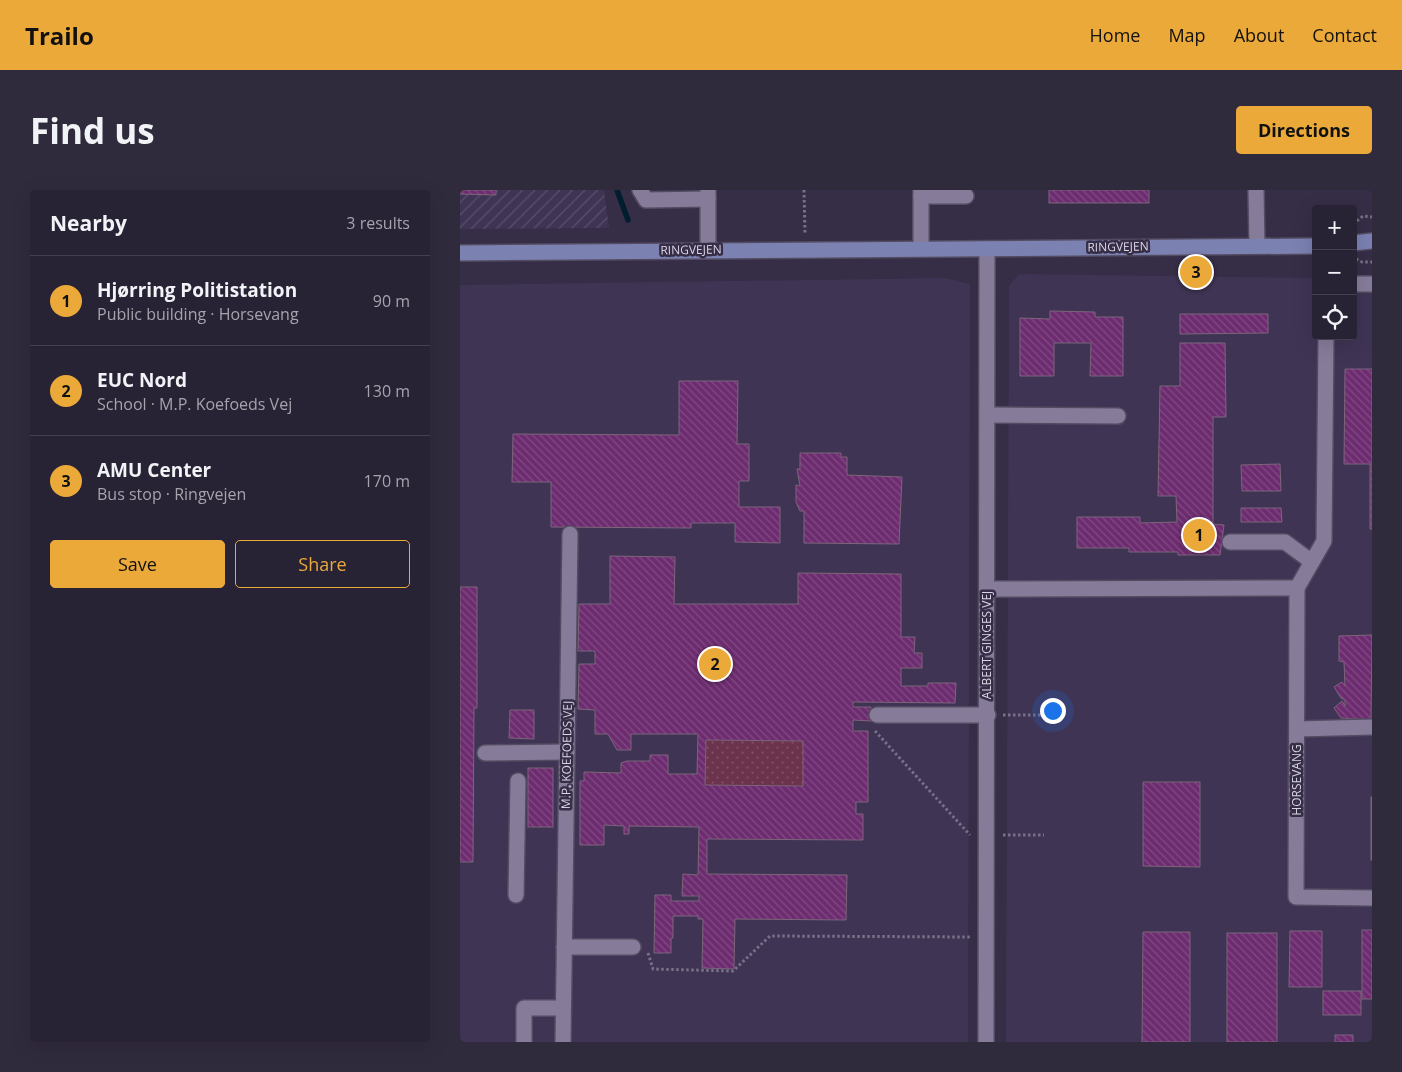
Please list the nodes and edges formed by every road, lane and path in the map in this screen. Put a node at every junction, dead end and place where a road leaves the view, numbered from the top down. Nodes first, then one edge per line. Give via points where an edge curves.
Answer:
1 (640, 190) edge
2 (804, 190) edge
3 (1256, 190) edge
4 (921, 193) edge
5 (708, 194) edge
6 (966, 196) dead end
7 (1372, 217) edge
8 (1357, 221) edge
9 (1372, 240) edge
10 (1357, 242) edge
11 (1257, 246) junction
12 (1312, 246) edge
13 (1357, 247) edge
14 (921, 248) junction
15 (1372, 248) edge
16 (806, 249) junction
17 (987, 249) junction
18 (708, 250) junction
19 (460, 253) edge
20 (1357, 260) edge
21 (1372, 262) edge
22 (1357, 284) edge
23 (1372, 284) edge
24 (1326, 340) edge
25 (987, 415) junction
26 (1118, 416) dead end
27 (570, 534) dead end
28 (1230, 542) dead end
29 (1312, 562) junction
30 (1297, 588) junction
31 (987, 589) junction
32 (877, 715) joint
33 (1045, 715) dead end
34 (988, 716) junction
35 (1372, 726) edge
36 (1297, 729) junction
37 (567, 752) junction
38 (485, 753) dead end
39 (518, 781) dead end
40 (1044, 835) dead end
41 (987, 836) junction
42 (987, 854) junction
43 (516, 895) dead end
44 (1372, 898) edge
45 (986, 937) junction
46 (564, 947) junction
47 (633, 947) joint
48 (563, 1008) junction
49 (524, 1042) edge
50 (563, 1042) edge
51 (986, 1042) edge

1 - 5 street via 646,200
2 - 16 path
3 - 11 street
4 - 6 street
4 - 14 street
5 - 18 street
7 - 8 path via 1363,216
9 - 10 main road
11 - 12 main road, RINGVEJEN
11 - 17 main road, RINGVEJEN
13 - 15 main road
14 - 16 main road, RINGVEJEN
14 - 17 main road, RINGVEJEN
16 - 18 main road, RINGVEJEN
17 - 25 street, ALBERT GINGES VEJ
18 - 19 main road, RINGVEJEN
20 - 21 path
22 - 23 street
24 - 29 street, HORSEVANG via 1324,541
25 - 26 street
25 - 31 street, ALBERT GINGES VEJ
27 - 37 street, M.P. KOEFOEDS VEJ via 577,564
28 - 29 street via 1285,542
29 - 30 street, HORSEVANG
30 - 31 street
30 - 36 street, HORSEVANG
31 - 34 street, ALBERT GINGES VEJ
32 - 34 street
32 - 42 path via 873,729
33 - 34 path
34 - 41 street, ALBERT GINGES VEJ
35 - 36 street
36 - 44 street, HORSEVANG via 1296,897
37 - 38 street
37 - 46 street, M.P. KOEFOEDS VEJ
39 - 43 street
40 - 41 path
41 - 42 street, ALBERT GINGES VEJ
42 - 45 street, ALBERT GINGES VEJ
45 - 47 path via 770,936 733,971 653,969 644,945
45 - 51 street, ALBERT GINGES VEJ
46 - 47 street
46 - 48 street, M.P. KOEFOEDS VEJ
48 - 49 street via 524,1008
48 - 50 street, M.P. KOEFOEDS VEJ

